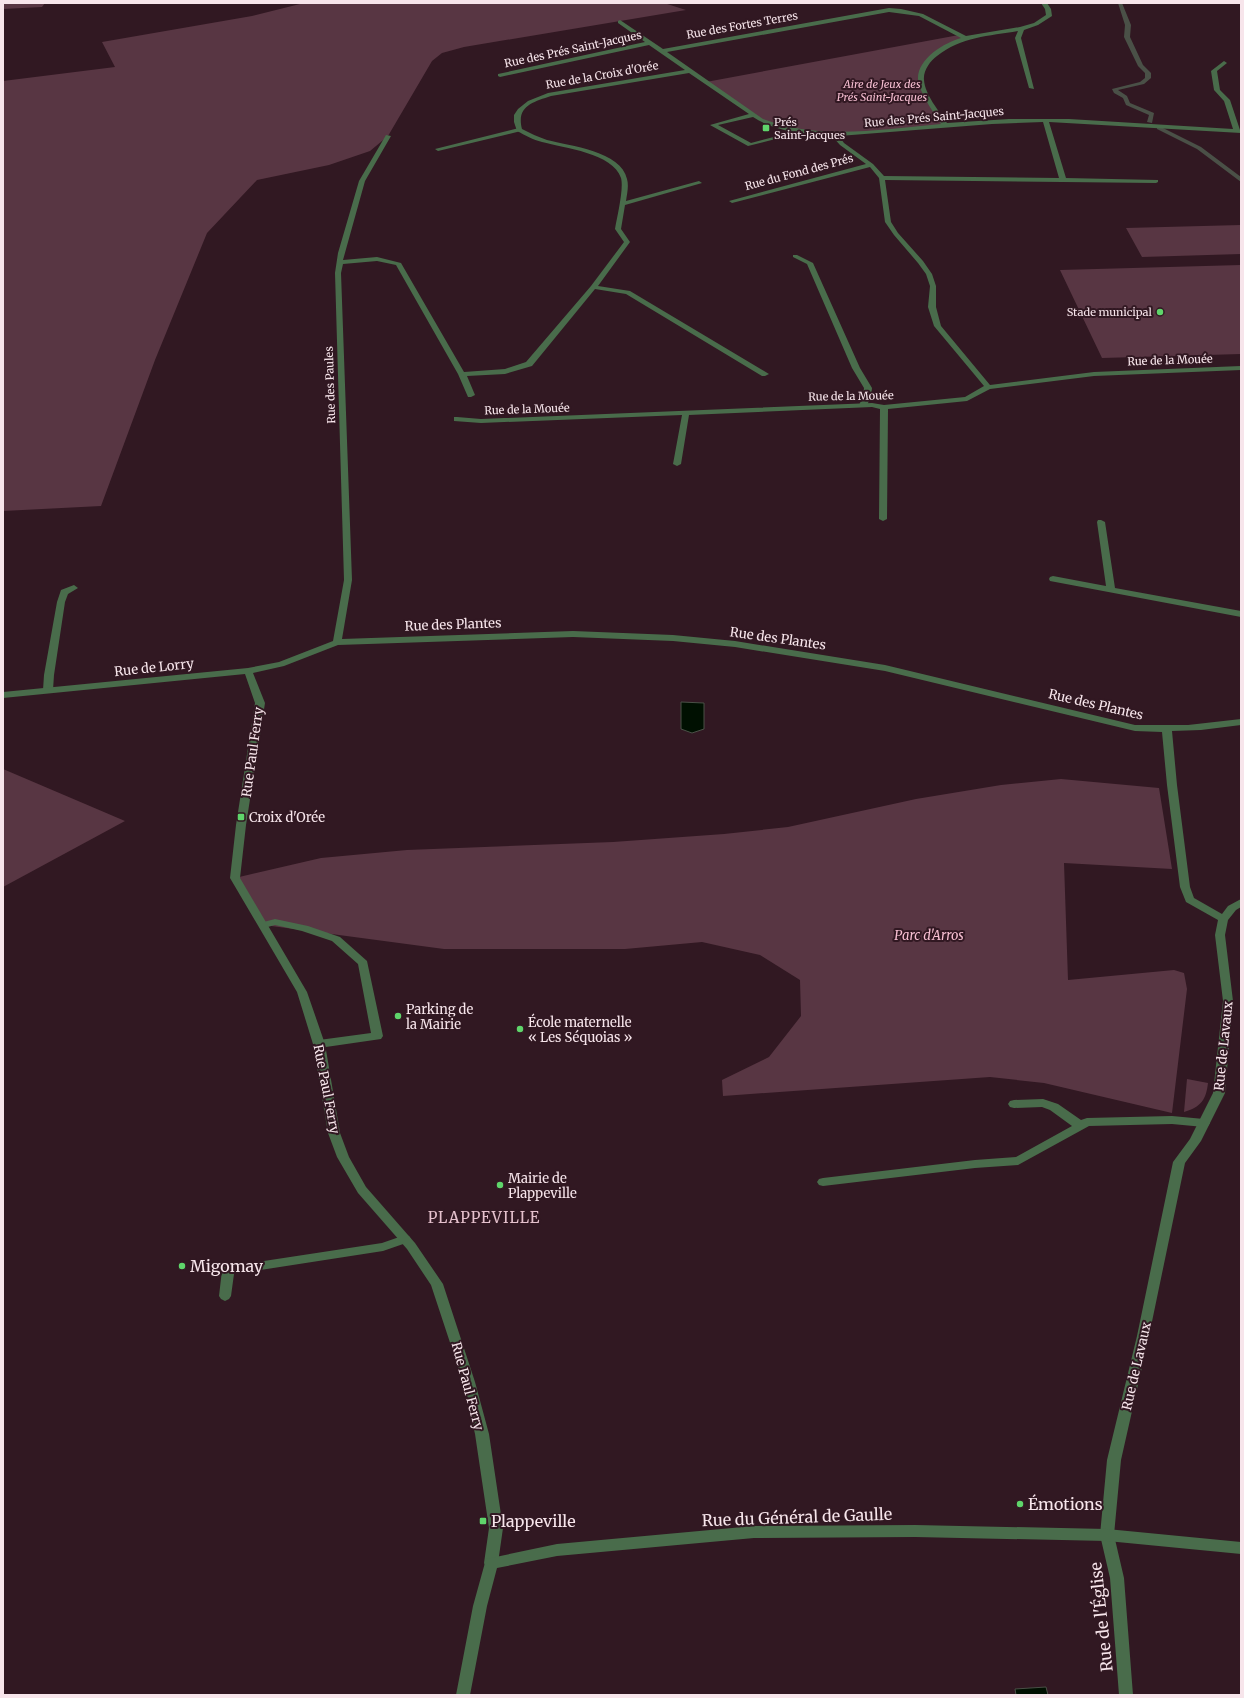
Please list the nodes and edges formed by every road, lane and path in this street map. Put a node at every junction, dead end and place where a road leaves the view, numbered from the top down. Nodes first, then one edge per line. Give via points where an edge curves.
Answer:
1 (1044, 3) edge
2 (620, 22) dead end
3 (1022, 28) junction
4 (964, 37) junction
5 (650, 43) junction
6 (661, 51) junction
7 (1224, 63) dead end
8 (689, 71) junction
9 (500, 75) dead end
10 (1032, 88) dead end
11 (753, 115) junction
12 (1045, 120) junction
13 (945, 126) junction
14 (519, 130) junction
15 (1239, 131) edge
16 (800, 132) junction
17 (835, 135) junction
18 (388, 136) dead end
19 (438, 149) dead end
20 (871, 165) junction
21 (882, 178) junction
22 (1063, 179) junction
23 (1156, 181) dead end
24 (698, 183) dead end
25 (732, 201) dead end
26 (621, 204) junction
27 (795, 256) dead end
28 (340, 262) junction
29 (593, 287) junction
30 (1241, 368) edge
31 (462, 374) junction
32 (765, 374) dead end
33 (988, 387) junction
34 (471, 395) dead end
35 (863, 405) junction
36 (884, 407) junction
37 (686, 412) junction
38 (456, 419) dead end
39 (677, 464) dead end
40 (884, 519) dead end
41 (1101, 522) dead end
42 (1053, 579) dead end
43 (74, 588) dead end
44 (1111, 590) junction
45 (1241, 614) edge
46 (337, 642) junction
47 (307, 656) joint
48 (248, 671) junction
49 (48, 690) junction
50 (3, 695) edge
51 (1241, 722) edge
52 (1167, 730) junction
53 (1241, 902) edge
54 (1223, 919) junction
55 (264, 924) junction
56 (319, 1044) junction
57 (1014, 1104) dead end
58 (1204, 1123) junction
59 (1079, 1126) junction
60 (823, 1182) dead end
61 (405, 1239) junction
62 (225, 1296) dead end
63 (1107, 1535) junction
64 (1241, 1548) edge
65 (491, 1563) junction
66 (463, 1695) edge
67 (1126, 1695) edge

1 - 3 street via 1049,16 1040,23
2 - 5 street, Rue des Prés Saint-Jacques
3 - 4 street
3 - 10 street via 1018,38
4 - 6 street, Rue des Fortes Terres via 926,16 904,10 890,10
4 - 13 street via 950,42 929,59 921,80
5 - 6 street, Rue des Prés Saint-Jacques
5 - 9 street, Rue des Prés Saint-Jacques
6 - 8 street, Rue des Prés Saint-Jacques
7 - 15 street via 1214,71 1217,90 1227,100
8 - 11 street, Rue des Prés Saint-Jacques
8 - 14 street, Rue de la Croix d'Orée via 550,94 529,102 518,111 516,122
11 - 16 street, Rue des Prés Saint-Jacques via 771,125
11 - 16 street, Rue des Prés Saint-Jacques via 714,125 750,145
12 - 13 street, Rue des Prés Saint-Jacques
12 - 15 street, Rue des Prés Saint-Jacques
12 - 22 street
13 - 17 street, Rue des Prés Saint-Jacques
14 - 19 street
14 - 26 street via 535,138 597,155 617,167 624,177
16 - 17 street, Rue des Prés Saint-Jacques
17 - 20 street, Rue du Fond des Prés via 842,144
18 - 28 street, Rue des Paules via 362,181
20 - 21 street, Rue du Fond des Prés
20 - 25 street, Rue du Fond des Prés
21 - 22 street
21 - 33 street via 884,208 888,222 929,274 933,286 932,307 938,326
22 - 23 street
24 - 26 street
26 - 29 street via 618,229 627,242
27 - 35 street via 810,263 856,368 868,388
28 - 31 street via 377,259 399,264
28 - 46 street, Rue des Paules via 338,273 348,580
29 - 31 street via 529,364 504,372
29 - 32 street via 628,292
30 - 33 street, Rue de la Mouée via 1094,374
31 - 34 street
33 - 36 street, Rue de la Mouée via 967,399
35 - 36 street, Rue de la Mouée
35 - 37 street, Rue de la Mouée
36 - 40 street
37 - 38 street, Rue de la Mouée via 563,419
37 - 39 street
41 - 44 street
42 - 44 street
43 - 49 street via 64,592 60,602
44 - 45 street
46 - 47 street, Rue des Plantes
46 - 52 street, Rue des Plantes via 572,634 673,638 735,644 885,668 1135,728
47 - 48 street, Rue de Lorry
48 - 49 street, Rue de Lorry
48 - 55 street, Rue Paul Ferry via 260,703 241,825 236,878
49 - 50 street, Rue de Lorry
51 - 52 street, Rue des Plantes via 1214,727
52 - 54 street via 1185,887 1190,900
53 - 54 street
54 - 58 street, Rue de Lavaux via 1220,935 1228,1001 1224,1052 1219,1093
55 - 56 street, Rue Paul Ferry via 302,992
55 - 56 street via 275,922 304,928 336,939 363,963 377,1036
56 - 61 street, Rue Paul Ferry via 334,1133 342,1157 362,1190
57 - 59 street via 1043,1103 1054,1107
58 - 59 street via 1148,1120 1087,1122
58 - 63 street, Rue de Lavaux via 1195,1141 1179,1162 1114,1460
59 - 60 street via 1018,1161
61 - 62 street via 383,1247 228,1270
61 - 65 street, Rue Paul Ferry via 437,1284 469,1382 482,1434 496,1528
63 - 64 street, Rue du Général de Gaulle
63 - 65 street, Rue du Général de Gaulle via 915,1530 754,1532 557,1550
63 - 67 street, Rue de l'Église via 1117,1578
65 - 66 street

